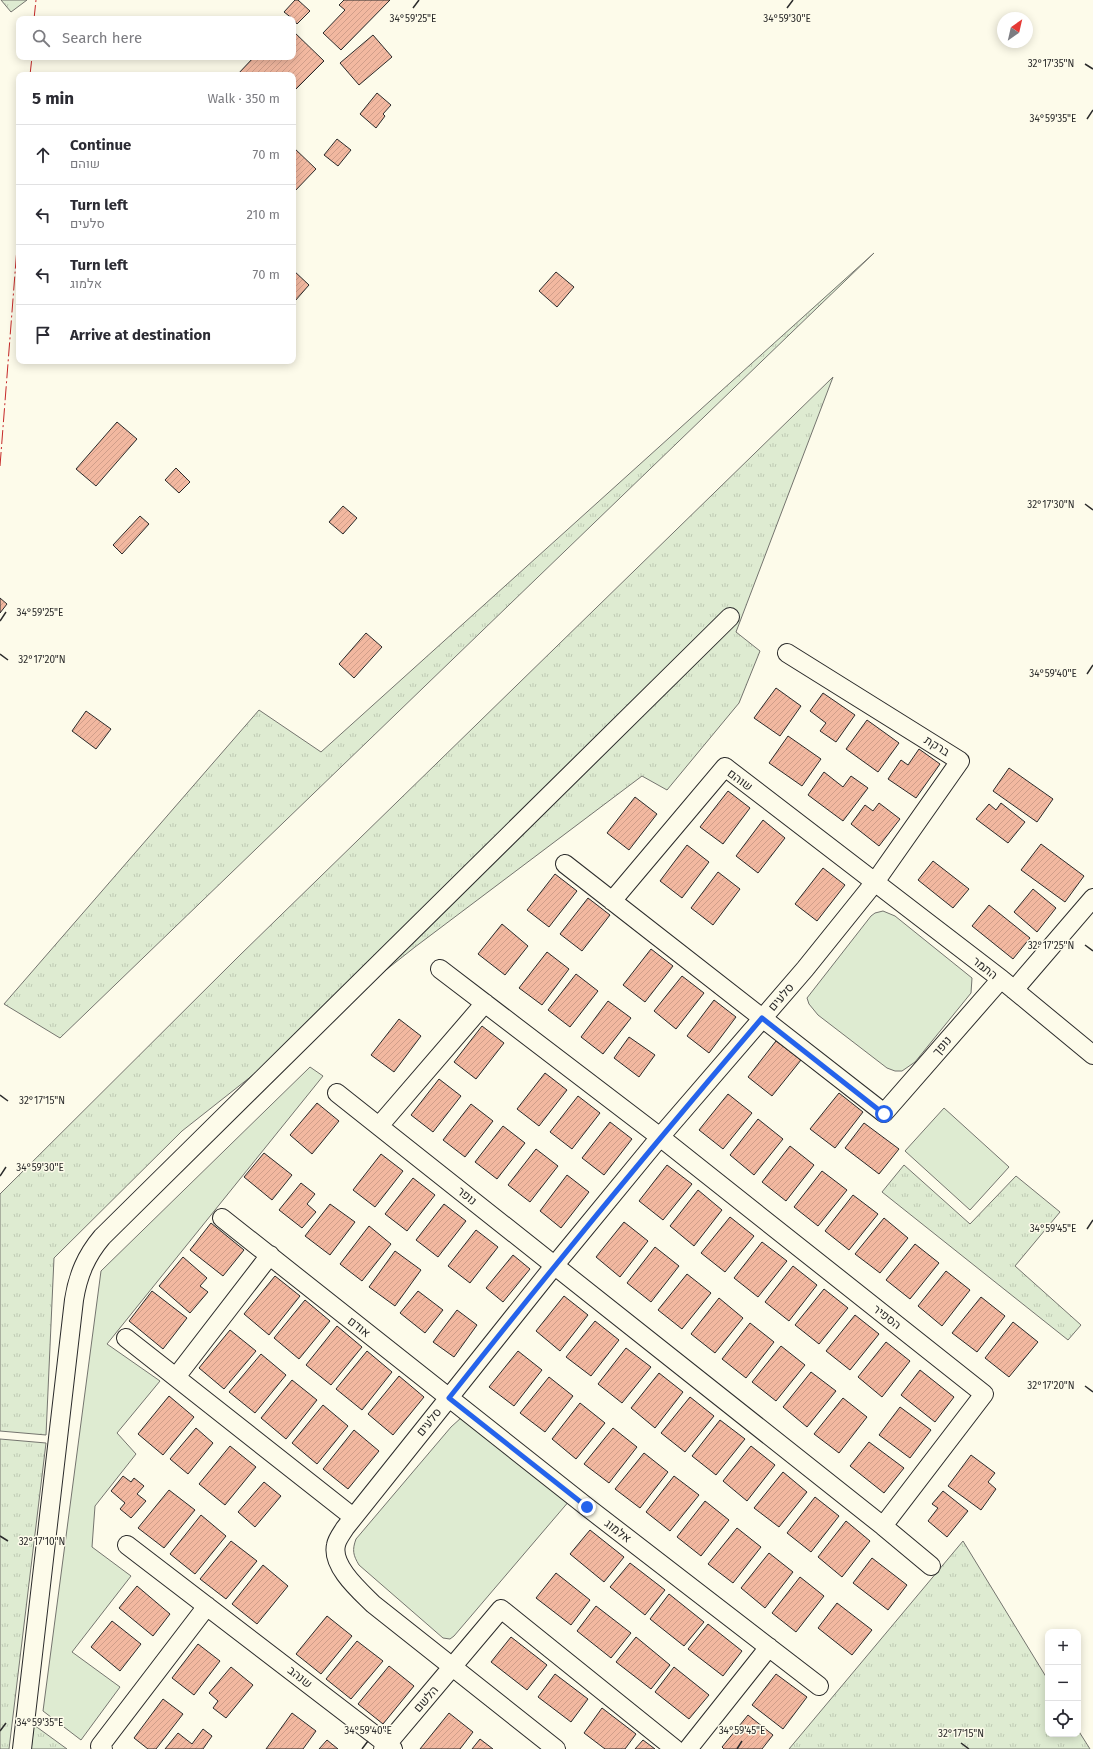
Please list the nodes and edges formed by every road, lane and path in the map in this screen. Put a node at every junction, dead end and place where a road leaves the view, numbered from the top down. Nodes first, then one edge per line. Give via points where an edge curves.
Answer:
1 (730, 617) dead end
2 (787, 653) dead end
3 (565, 864) dead end
4 (875, 882) junction
5 (1093, 898) edge
6 (612, 901) junction
7 (440, 969) dead end
8 (1000, 979) junction
9 (1014, 990) junction
10 (485, 1003) junction
11 (762, 1018) junction
12 (1093, 1056) edge
13 (337, 1093) dead end
14 (379, 1126) junction
15 (660, 1137) junction
16 (222, 1218) dead end
17 (270, 1256) junction
18 (554, 1266) junction
19 (126, 1338) dead end
20 (176, 1377) junction
21 (449, 1398) junction
22 (353, 1517) junction
23 (883, 1526) junction
24 (127, 1545) dead end
25 (931, 1566) dead end
26 (207, 1606) junction
27 (769, 1647) junction
28 (453, 1668) junction
29 (819, 1686) dead end
30 (102, 1748) edge
31 (388, 1748) edge
32 (22, 1749) edge
33 (556, 1749) edge
34 (675, 1749) edge
35 (688, 1749) edge

1 - 32 street via 91,1250 80,1273 74,1300
2 - 4 street, ברקת via 960,761
3 - 6 street
4 - 6 street, שוהם via 725,767
4 - 8 street, התמר
4 - 11 street, סלעים
5 - 9 street
6 - 11 street
7 - 10 street
8 - 9 street, התמר
8 - 11 street, נופך via 884,1114
9 - 12 street, התמר
10 - 14 street
10 - 15 street
11 - 15 street, סלעים
13 - 14 street, נופר
14 - 18 street, נופר
15 - 18 street, סלעים
15 - 23 street, הספיר via 984,1394
16 - 17 street, אודם
17 - 20 street
17 - 21 street, אודם
18 - 21 street, סלעים
18 - 23 street
19 - 20 street
20 - 22 street
21 - 22 street, סלעים
21 - 27 street, אלמוג
22 - 28 street, סלעים via 336,1545 336,1558 343,1572 373,1604
23 - 25 street
24 - 26 street, שנהב
26 - 30 street
26 - 31 street, שנהב
27 - 29 street, אלמוג
27 - 35 street
28 - 31 street, הלשם
28 - 33 street, סלעים
28 - 34 street via 501,1609

